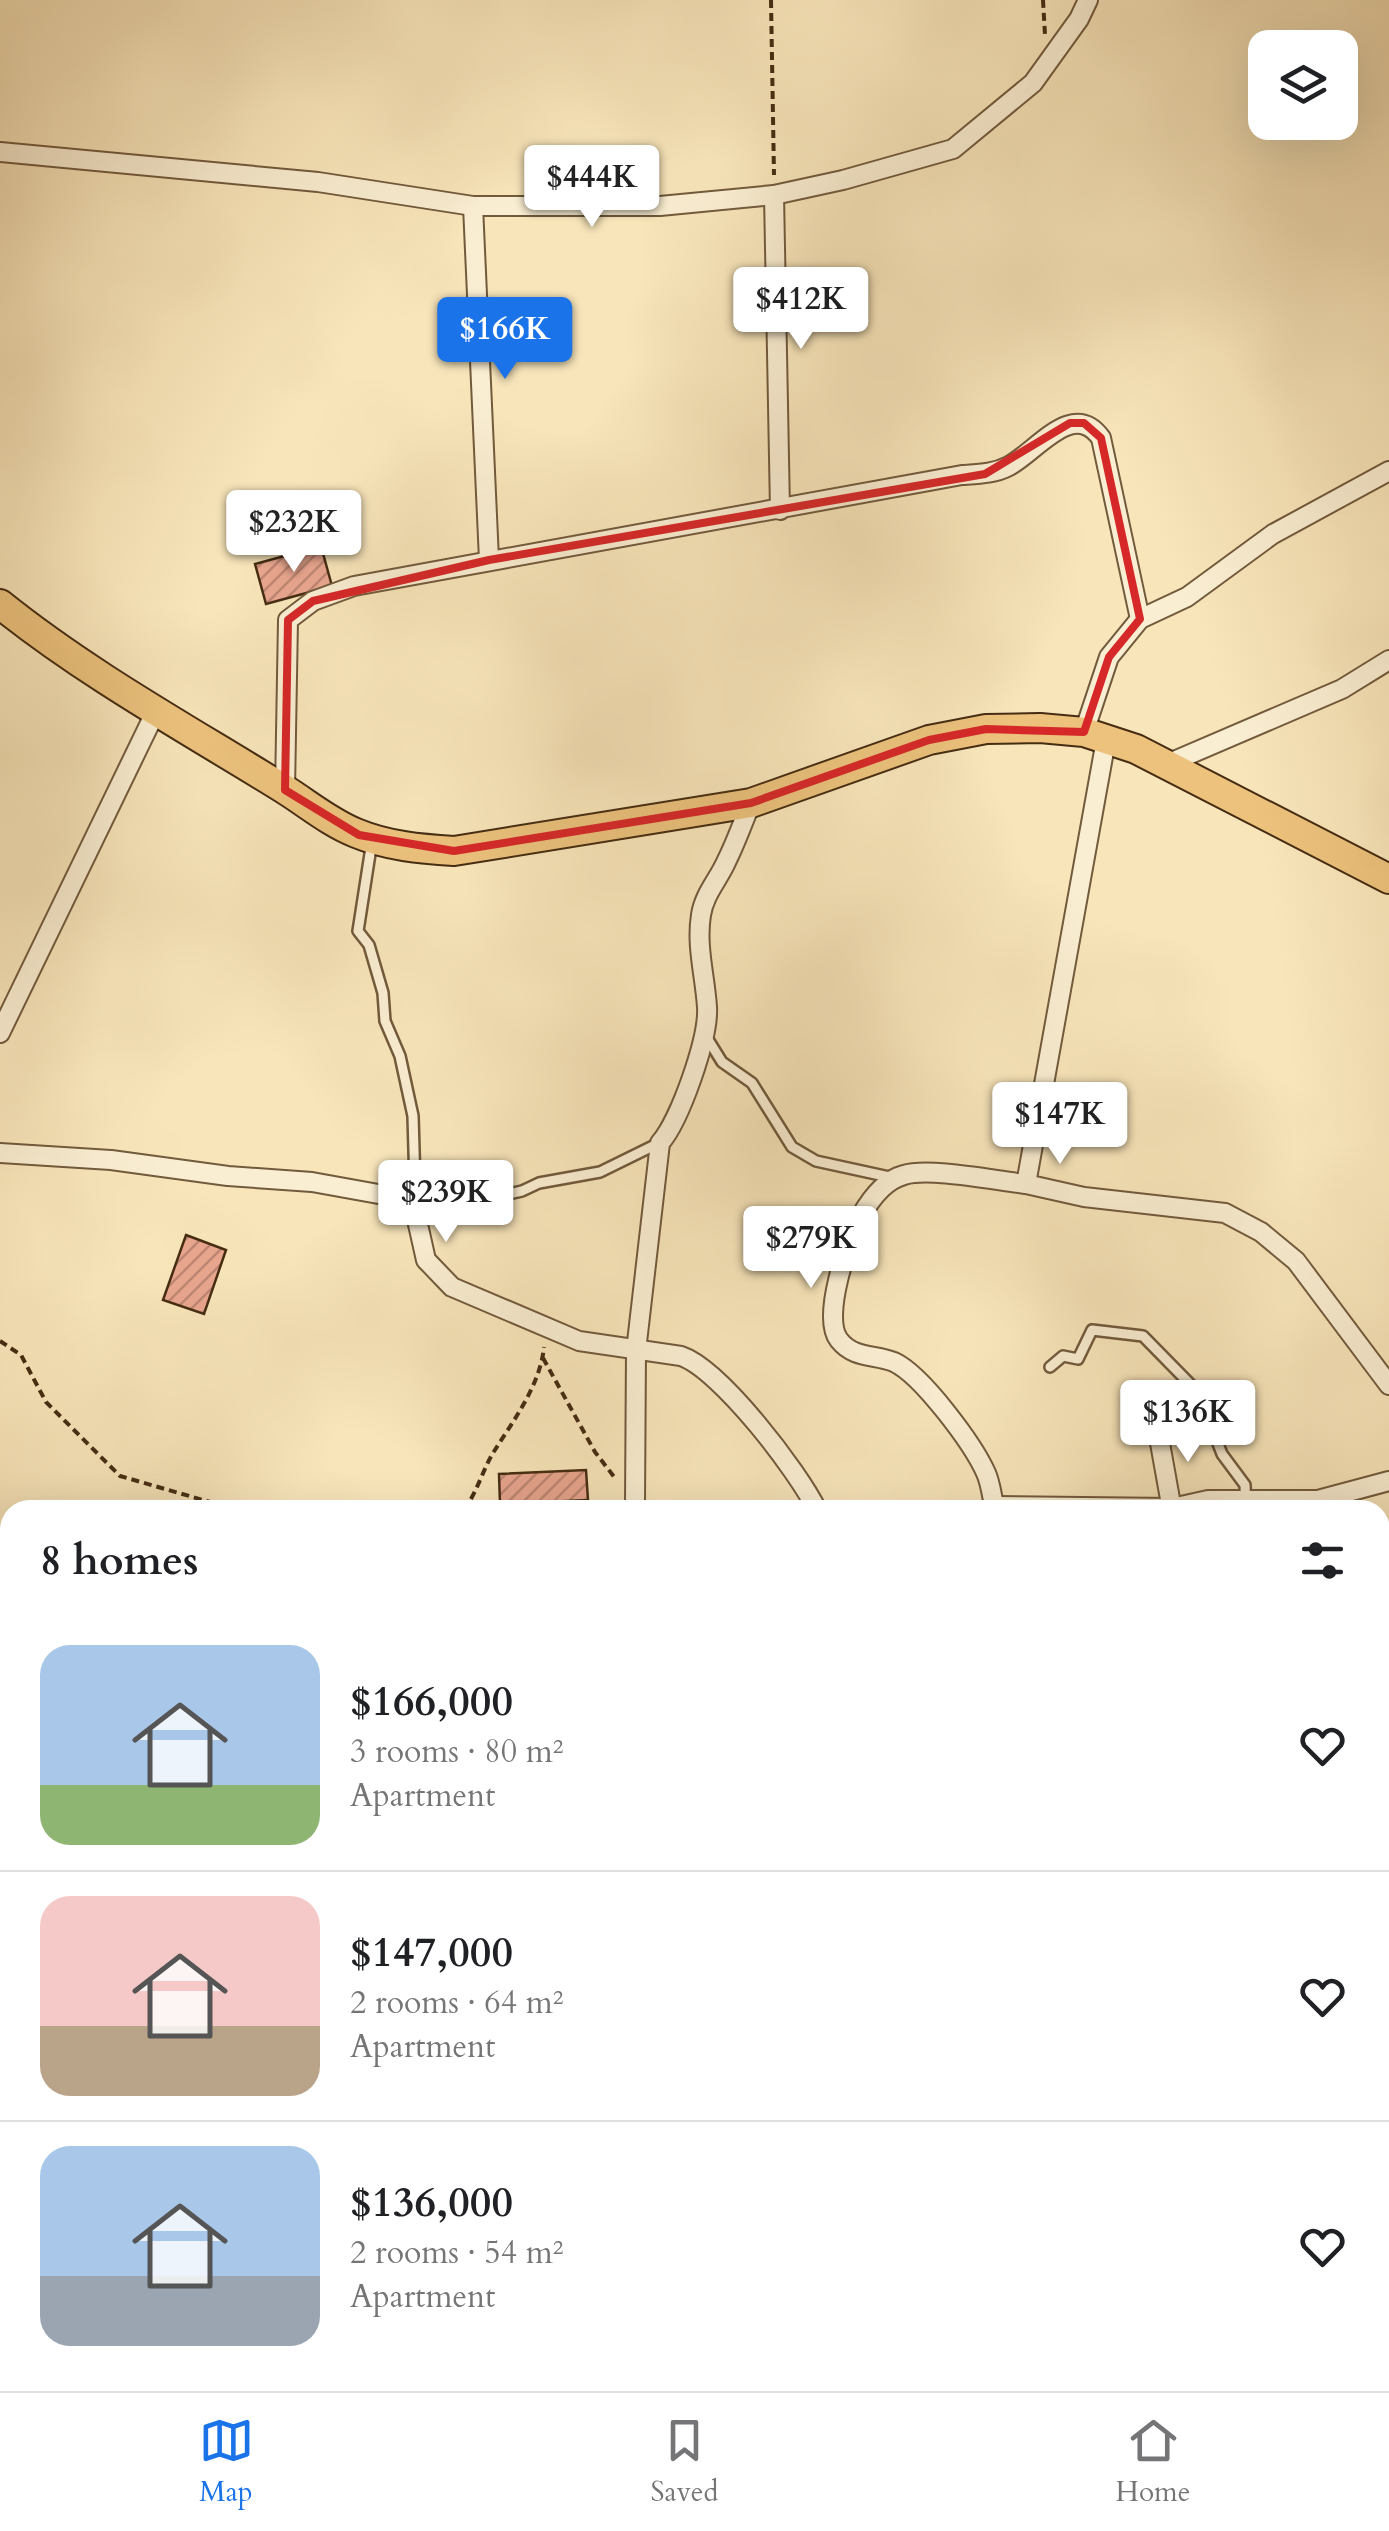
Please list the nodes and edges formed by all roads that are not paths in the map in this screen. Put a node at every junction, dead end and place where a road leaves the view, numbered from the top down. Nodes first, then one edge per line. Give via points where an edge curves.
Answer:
1 (1088, 0) edge
2 (0, 152) edge
3 (774, 195) junction
4 (473, 206) junction
5 (1389, 471) edge
6 (780, 510) junction
7 (489, 560) junction
8 (0, 604) edge
9 (1140, 618) junction
10 (1389, 660) edge
11 (155, 713) junction
12 (1095, 736) junction
13 (1167, 764) junction
14 (285, 790) junction
15 (751, 804) junction
16 (372, 838) junction
17 (1389, 879) edge
18 (0, 1033) edge
19 (704, 1033) junction
20 (660, 1143) junction
21 (0, 1153) edge
22 (896, 1179) junction
23 (1026, 1184) junction
24 (416, 1218) junction
25 (636, 1351) junction
26 (1050, 1367) dead end
27 (1389, 1385) edge
28 (1158, 1432) dead end
29 (1389, 1480) edge
30 (637, 1500) edge
31 (810, 1500) edge
32 (992, 1500) edge
33 (1170, 1500) edge
34 (1245, 1500) edge
35 (1318, 1500) edge

1 - 3 street via 1033,83 953,149
2 - 4 street via 318,182
3 - 4 street via 660,206
3 - 6 street
4 - 7 street
5 - 9 street via 1273,534 1188,596
6 - 7 street
6 - 9 street via 985,474 1008,467 1070,423 1084,422 1100,438
7 - 14 street via 354,586 312,601 288,620
8 - 11 highway
9 - 12 street via 1109,656
10 - 13 street via 1342,689
11 - 14 highway
11 - 18 street
12 - 13 highway
12 - 15 highway via 986,728 929,740
12 - 23 street
13 - 17 highway
14 - 16 highway
15 - 16 highway via 454,851
15 - 19 street via 702,909
16 - 24 lane via 358,931 369,944 413,1116
19 - 20 street via 679,1112
19 - 22 lane via 722,1062 752,1083 792,1147 816,1161
20 - 24 lane via 600,1172
20 - 25 street
21 - 24 street via 312,1182 396,1196
22 - 23 street via 927,1173
22 - 32 street via 860,1218 830,1322 850,1350 891,1360 924,1385 980,1462
23 - 27 street via 1224,1213 1261,1232 1296,1261
24 - 25 street via 426,1260 452,1287 579,1341
25 - 30 street
25 - 31 street via 696,1361 715,1377
26 - 34 lane via 1063,1356 1078,1358 1092,1330 1143,1336 1192,1386 1200,1423 1245,1485
28 - 33 street
29 - 35 street

